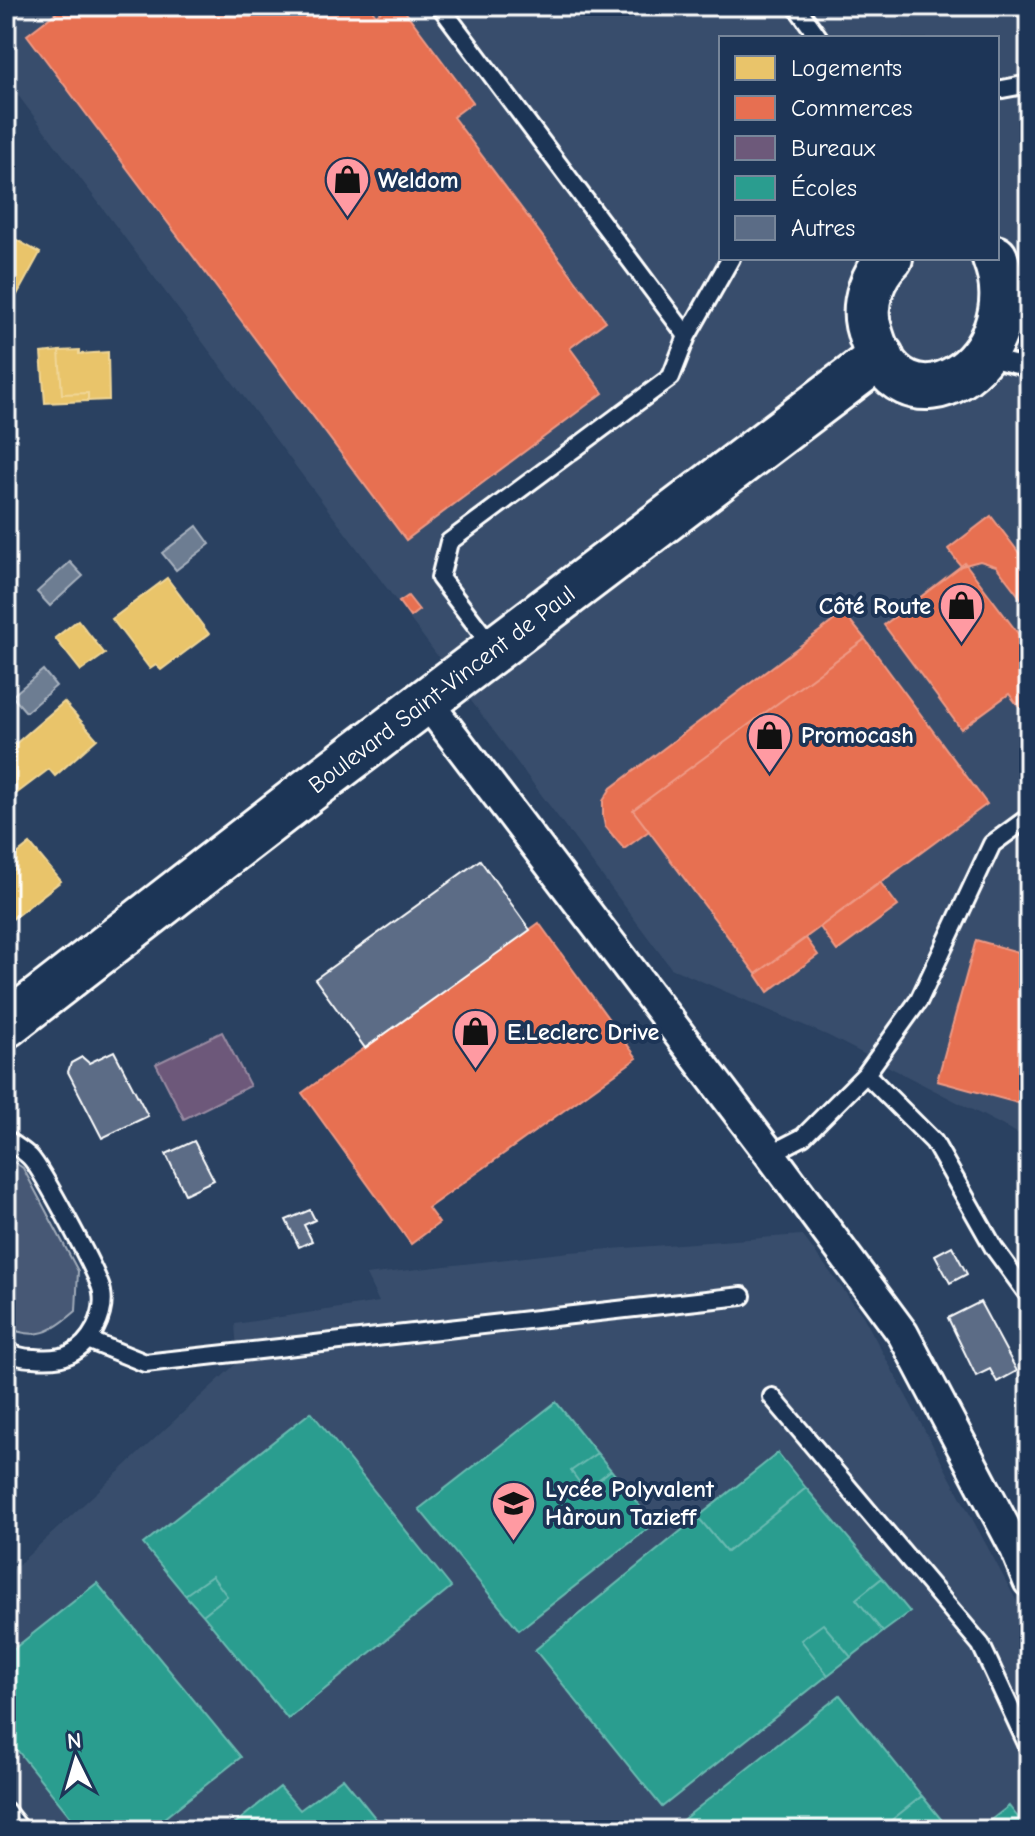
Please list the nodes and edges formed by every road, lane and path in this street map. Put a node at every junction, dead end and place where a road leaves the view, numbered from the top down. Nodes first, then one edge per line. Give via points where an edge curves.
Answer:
1 (796, 6) edge
2 (443, 7) edge
3 (818, 36) edge
4 (1029, 84) edge
5 (999, 90) edge
6 (1010, 259) edge
7 (730, 260) edge
8 (889, 260) edge
9 (687, 336) junction
10 (881, 356) junction
11 (1015, 364) edge
12 (495, 650) junction
13 (427, 702) junction
14 (1029, 817) edge
15 (6, 1025) edge
16 (866, 1074) junction
17 (6, 1139) edge
18 (770, 1154) junction
19 (742, 1296) dead end
20 (1029, 1296) edge
21 (88, 1340) junction
22 (6, 1349) edge
23 (772, 1397) dead end
24 (1029, 1581) edge
25 (1029, 1748) edge
26 (6, 1811) edge
27 (21, 1830) edge

1 - 3 lane
2 - 9 lane
4 - 5 lane
6 - 11 main road via 1016,296
7 - 9 lane
8 - 10 main road via 868,299 871,338
9 - 12 lane via 671,377 449,542 440,578
10 - 11 main road via 911,381 930,387 969,383
10 - 12 main road, Boulevard Saint-Vincent de Paul
12 - 13 main road, Boulevard Saint-Vincent de Paul
13 - 15 main road, Boulevard Saint-Vincent de Paul
13 - 18 street
14 - 16 lane via 992,844 919,1000
16 - 18 lane via 803,1137
16 - 20 lane via 934,1142 994,1248
17 - 21 lane via 32,1159 92,1267 102,1292 100,1318
18 - 24 street via 903,1334
19 - 21 lane via 145,1363
21 - 22 lane via 70,1354 49,1359
23 - 25 lane via 981,1645
26 - 27 lane

